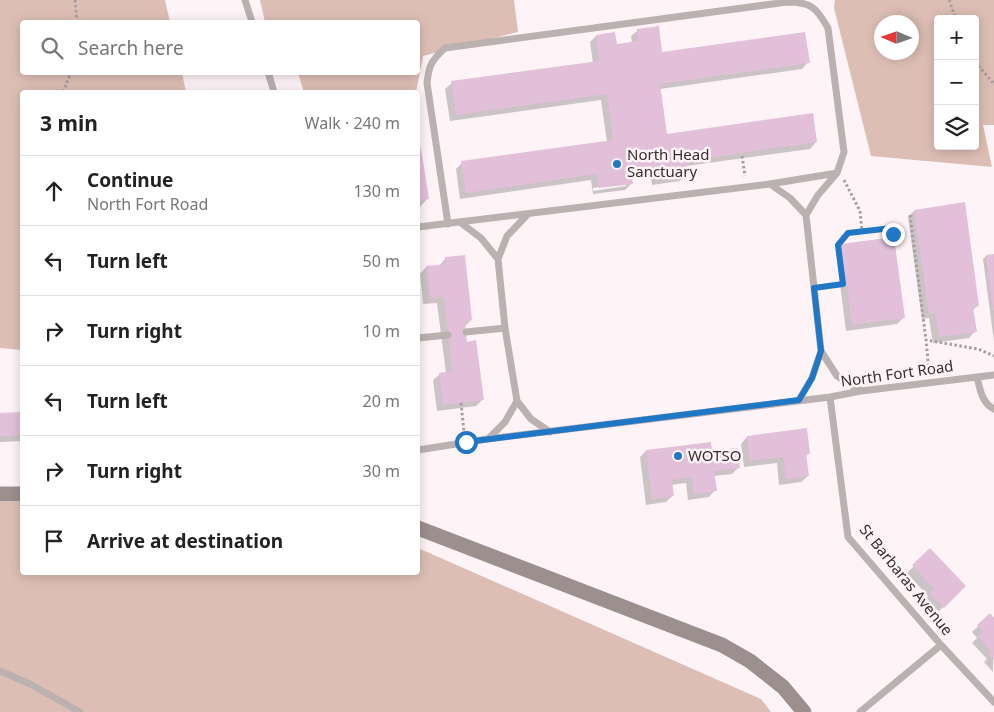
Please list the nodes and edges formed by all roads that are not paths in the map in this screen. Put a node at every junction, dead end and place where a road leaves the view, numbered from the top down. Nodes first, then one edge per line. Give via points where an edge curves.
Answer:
1 (245, 0) edge
2 (251, 20) edge
3 (269, 75) edge
4 (273, 90) edge
5 (837, 173) junction
6 (770, 184) junction
7 (527, 215) junction
8 (806, 215) junction
9 (461, 223) junction
10 (448, 224) junction
11 (420, 227) edge
12 (498, 259) junction
13 (505, 328) junction
14 (466, 332) dead end
15 (448, 335) dead end
16 (420, 338) edge
17 (821, 351) junction
18 (994, 375) edge
19 (977, 377) junction
20 (862, 391) junction
21 (830, 397) junction
22 (799, 400) junction
23 (517, 401) junction
24 (994, 409) edge
25 (550, 432) junction
26 (488, 439) junction
27 (420, 450) edge
28 (0, 494) edge
29 (20, 494) edge
30 (420, 529) edge
31 (941, 645) junction
32 (0, 671) edge
33 (994, 702) edge
34 (80, 712) edge
35 (804, 712) edge
36 (860, 712) edge

1 - 2 lane
3 - 4 lane
5 - 6 lane
5 - 8 lane
5 - 10 lane via 844,152 828,28 818,11 809,5 787,2 445,48 429,66 427,83
6 - 7 lane
6 - 8 lane
7 - 9 lane
7 - 12 lane via 507,236
8 - 17 lane
9 - 10 lane
9 - 12 lane via 481,238
10 - 11 lane
12 - 13 lane
13 - 14 lane
13 - 23 lane
15 - 16 lane
17 - 20 lane via 837,376
17 - 22 lane via 812,378
18 - 19 lane, North Fort Road
19 - 20 lane, North Fort Road
19 - 24 lane via 983,399
20 - 21 lane, North Fort Road
21 - 22 lane, North Fort Road
21 - 31 lane, St Barbaras Avenue via 848,536
22 - 25 lane, North Fort Road
23 - 25 lane via 531,419
23 - 26 lane via 505,422
25 - 26 lane, North Fort Road
26 - 27 lane, North Fort Road
28 - 29 street
30 - 35 street via 722,645 750,661 783,687
31 - 33 lane, St Barbaras Avenue
31 - 36 lane
32 - 34 lane

